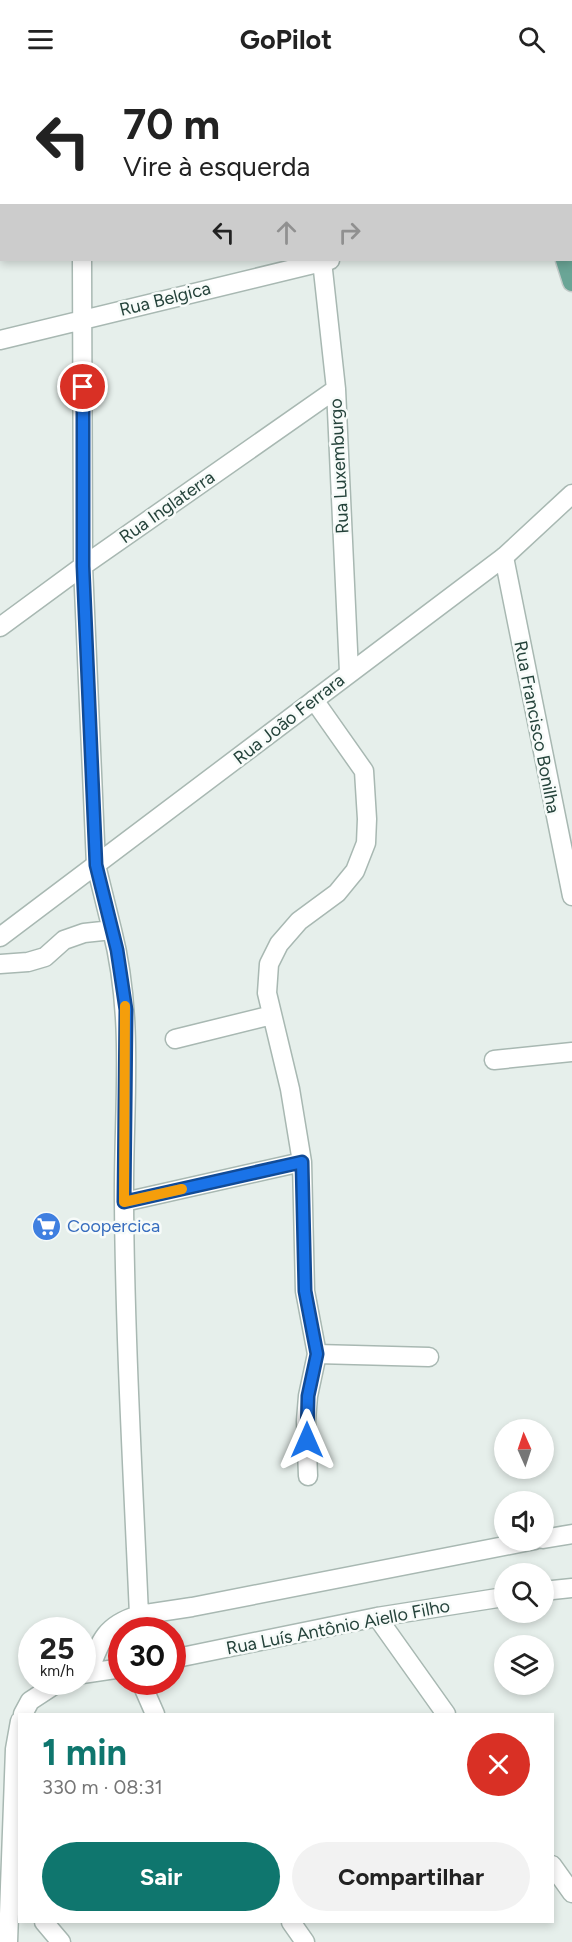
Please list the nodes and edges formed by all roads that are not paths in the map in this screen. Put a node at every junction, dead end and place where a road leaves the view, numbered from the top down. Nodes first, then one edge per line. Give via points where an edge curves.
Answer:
1 (82, 261) edge
2 (322, 261) edge
3 (326, 261) edge
4 (565, 261) edge
5 (572, 282) edge
6 (82, 319) junction
7 (0, 340) edge
8 (336, 389) junction
9 (572, 494) edge
10 (504, 557) junction
11 (83, 566) junction
12 (0, 627) edge
13 (349, 672) junction
14 (314, 700) junction
15 (564, 819) edge
16 (96, 865) junction
17 (572, 897) edge
18 (112, 930) junction
19 (0, 937) edge
20 (0, 964) edge
21 (272, 1015) junction
22 (175, 1039) dead end
23 (572, 1052) edge
24 (494, 1060) dead end
25 (302, 1162) junction
26 (124, 1202) junction
27 (317, 1354) junction
28 (429, 1357) dead end
29 (308, 1476) dead end
30 (572, 1534) edge
31 (554, 1537) edge
32 (494, 1548) edge
33 (572, 1588) edge
34 (554, 1590) edge
35 (494, 1599) edge
36 (139, 1615) junction
37 (377, 1617) junction
38 (96, 1652) edge
39 (186, 1656) edge
40 (42, 1695) edge
41 (147, 1695) edge
42 (26, 1708) edge
43 (155, 1713) edge
44 (445, 1713) edge
45 (18, 1732) edge
46 (554, 1868) edge
47 (15, 1888) edge
48 (572, 1893) edge
49 (45, 1923) edge
50 (292, 1923) edge
51 (8, 1942) edge
52 (61, 1942) edge
53 (305, 1942) edge

1 - 6 street
2 - 6 street, Rua Belgica
3 - 8 street, Rua Luxemburgo
4 - 5 main road
6 - 7 street, Rua Belgica
6 - 11 street
8 - 11 street, Rua Inglaterra
8 - 13 street, Rua Luxemburgo
9 - 10 street, Rua João Ferrara
10 - 13 street, Rua João Ferrara
10 - 15 street, Rua Francisco Bonilha
11 - 12 street, Rua Inglaterra
11 - 16 street
13 - 14 street, Rua João Ferrara
14 - 16 street, Rua João Ferrara
14 - 21 street via 364,771 366,843 355,871 337,893 299,921 279,944 269,964 267,993
15 - 17 street, Rua Francisco Bonilha
16 - 18 street
16 - 19 street, Rua João Ferrara
18 - 20 street via 64,940 45,957
18 - 26 street via 126,1010
21 - 22 street
21 - 25 street
23 - 24 street
25 - 26 street
25 - 27 street via 305,1291
26 - 36 street
27 - 28 street
27 - 29 street via 306,1413
30 - 31 street
32 - 36 street
33 - 34 street
35 - 37 street, Rua Luís Antônio Aiello Filho
36 - 38 street via 113,1626
37 - 39 street, Rua Luís Antônio Aiello Filho
37 - 44 street
40 - 42 street
41 - 43 street
45 - 47 street
46 - 48 street
47 - 51 street
49 - 52 street
50 - 53 street

